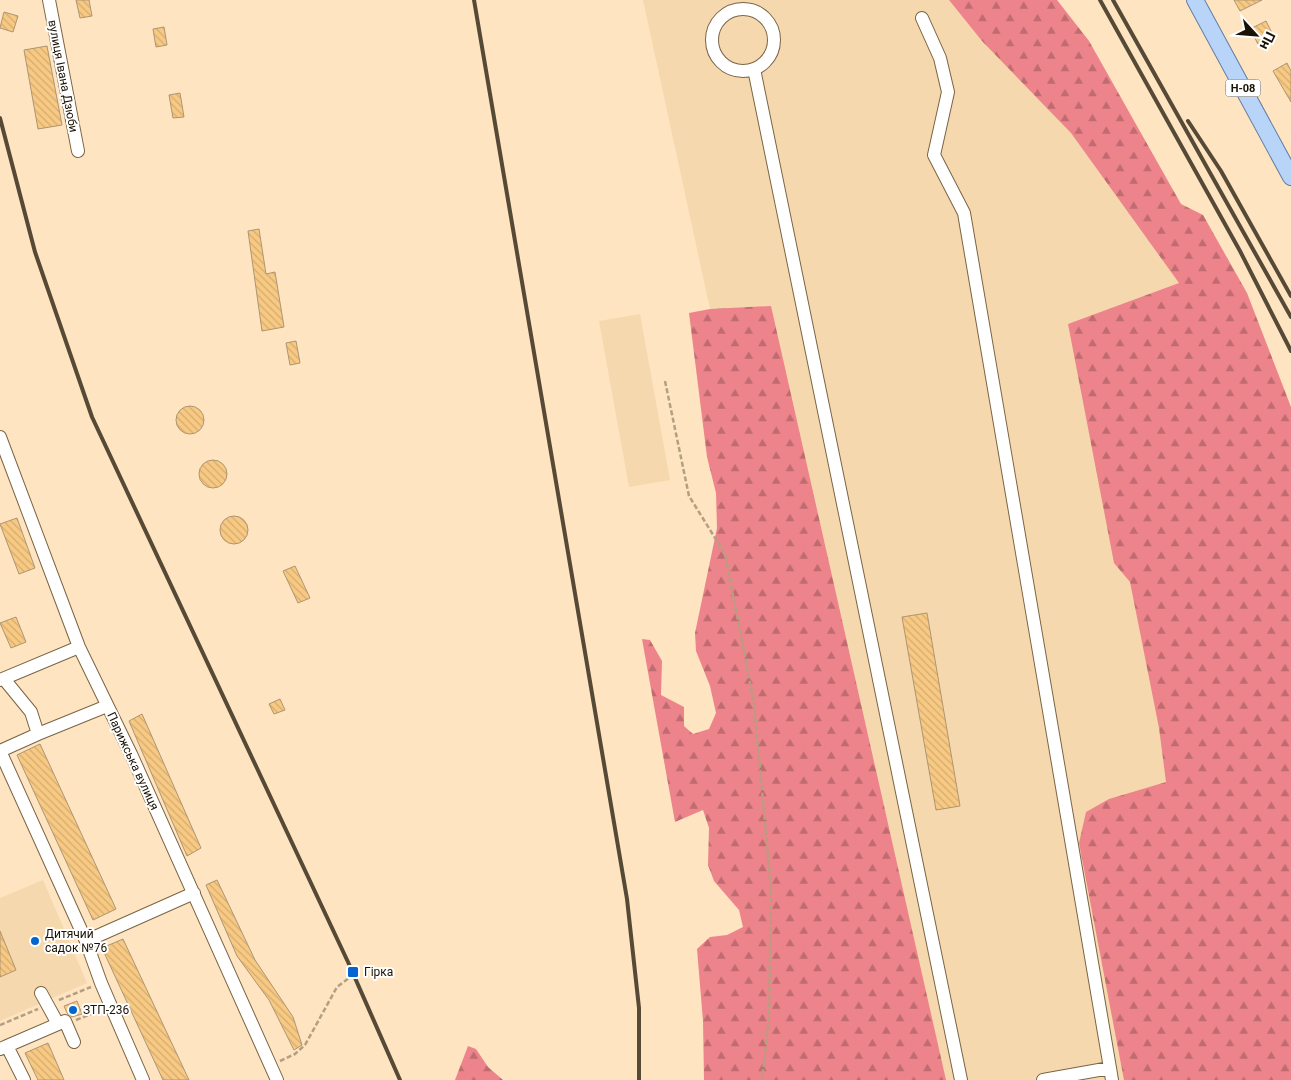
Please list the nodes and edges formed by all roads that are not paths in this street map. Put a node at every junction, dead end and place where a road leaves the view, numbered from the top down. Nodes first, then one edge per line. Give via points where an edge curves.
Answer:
1 (48, 0) edge
2 (1195, 0) edge
3 (922, 18) dead end
4 (754, 69) junction
5 (78, 151) dead end
6 (1291, 177) edge
7 (0, 437) edge
8 (79, 647) junction
9 (2, 680) edge
10 (107, 706) junction
11 (38, 734) junction
12 (0, 751) edge
13 (194, 894) junction
14 (86, 940) junction
15 (41, 993) dead end
16 (61, 1023) junction
17 (74, 1042) dead end
18 (4, 1048) edge
19 (1111, 1074) edge
20 (24, 1080) edge
21 (143, 1080) edge
22 (277, 1080) edge
23 (961, 1080) edge
24 (1042, 1080) edge

1 - 5 street, вулиця Івана Дзюби
2 - 6 main road, Н-08
3 - 19 street via 940,58 948,92 934,154 964,213
4 - 4 street via 731,69 714,52 714,29 730,12 741,9 754,11 772,28 774,41 771,52
4 - 23 street
7 - 8 street, Парижська вулиця
8 - 9 street
8 - 10 street, Парижська вулиця
9 - 11 street via 31,712
10 - 11 street
10 - 13 street, Парижська вулиця
11 - 12 street
12 - 14 street
13 - 14 street
13 - 22 street, Парижська вулиця
14 - 21 street
15 - 16 street
16 - 17 street
16 - 18 street
18 - 20 street
19 - 24 street

